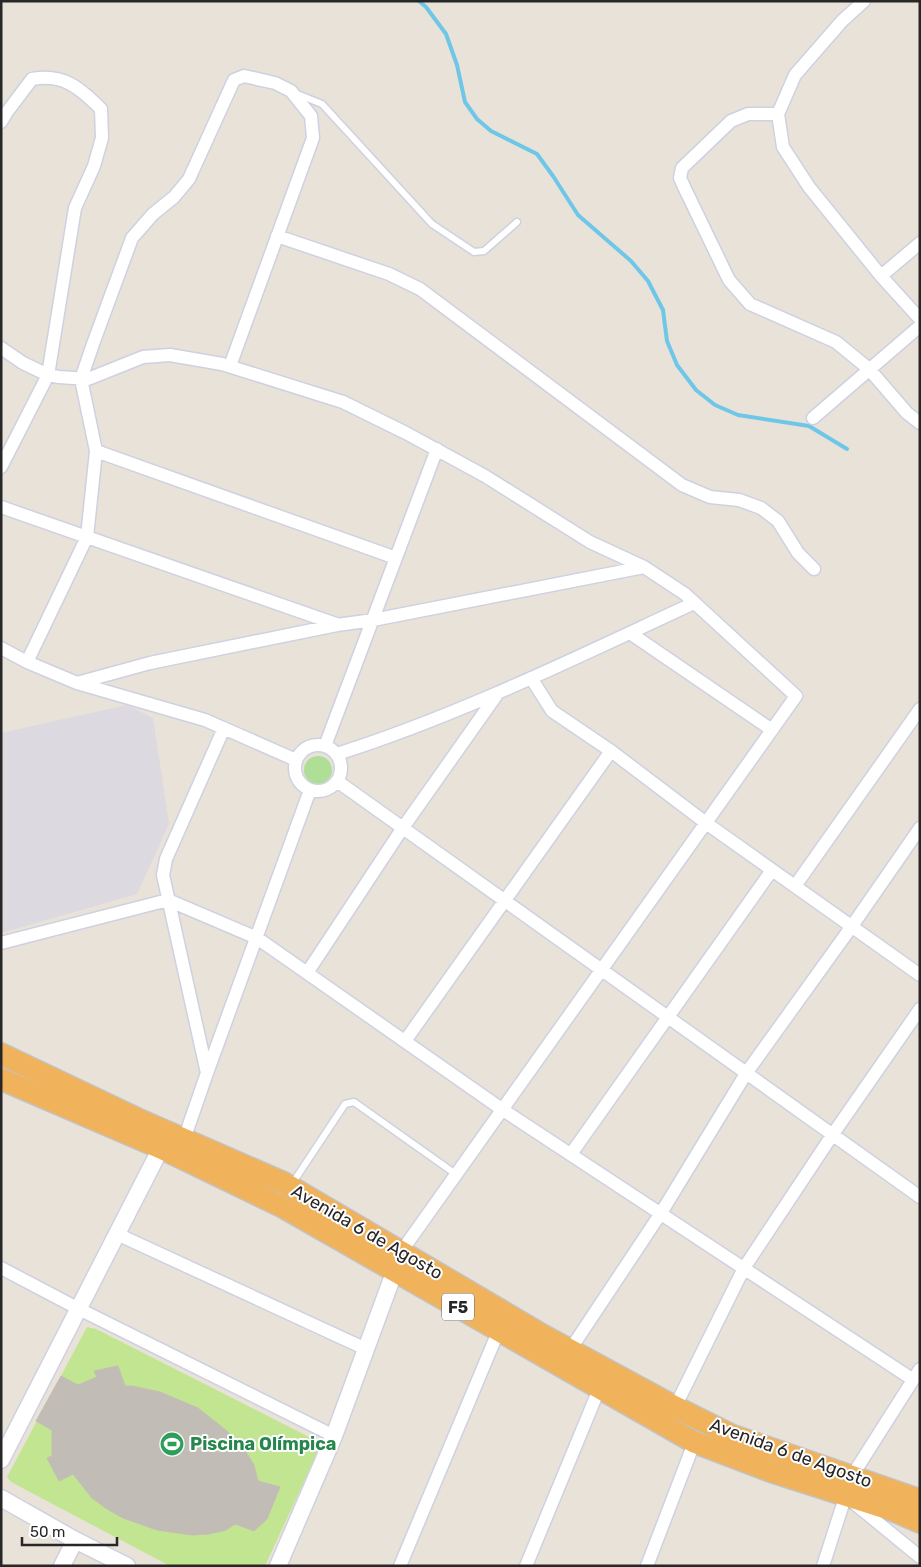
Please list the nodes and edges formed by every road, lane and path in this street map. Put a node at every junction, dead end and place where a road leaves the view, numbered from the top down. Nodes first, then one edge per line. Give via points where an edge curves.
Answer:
1 (864, 1) edge
2 (291, 91) junction
3 (778, 114) junction
4 (1, 122) edge
5 (517, 222) dead end
6 (278, 236) junction
7 (920, 243) edge
8 (882, 276) junction
9 (920, 319) edge
10 (920, 326) edge
11 (1, 348) edge
12 (230, 366) junction
13 (870, 369) junction
14 (48, 375) junction
15 (81, 379) junction
16 (813, 418) dead end
17 (920, 423) edge
18 (437, 449) junction
19 (96, 451) junction
20 (1, 467) edge
21 (1, 506) edge
22 (88, 537) junction
23 (396, 558) junction
24 (644, 567) junction
25 (814, 568) dead end
26 (694, 603) junction
27 (373, 620) junction
28 (337, 625) junction
29 (630, 632) junction
30 (1, 648) edge
31 (27, 662) junction
32 (531, 678) junction
33 (77, 683) junction
34 (498, 693) junction
35 (920, 709) edge
36 (224, 728) junction
37 (772, 730) junction
38 (325, 746) junction
39 (611, 752) junction
40 (337, 754) junction
41 (296, 760) junction
42 (337, 781) junction
43 (310, 790) junction
44 (706, 823) junction
45 (920, 828) edge
46 (402, 829) junction
47 (772, 870) junction
48 (795, 886) junction
49 (168, 900) junction
50 (504, 902) junction
51 (852, 926) junction
52 (257, 938) junction
53 (1, 943) edge
54 (602, 970) junction
55 (307, 973) junction
56 (920, 975) edge
57 (920, 1009) edge
58 (667, 1016) junction
59 (405, 1041) junction
60 (1, 1054) edge
61 (747, 1072) junction
62 (207, 1073) junction
63 (1, 1078) edge
64 (503, 1110) junction
65 (833, 1134) junction
66 (174, 1148) junction
67 (571, 1154) junction
68 (457, 1175) junction
69 (290, 1187) junction
70 (920, 1197) edge
71 (661, 1213) junction
72 (117, 1234) junction
73 (398, 1262) junction
74 (1, 1268) edge
75 (744, 1268) junction
76 (79, 1309) junction
77 (502, 1322) junction
78 (366, 1349) junction
79 (570, 1350) junction
80 (916, 1374) edge
81 (603, 1379) junction
82 (674, 1407) junction
83 (704, 1422) junction
84 (334, 1436) junction
85 (694, 1442) junction
86 (1, 1460) edge
87 (848, 1485) junction
88 (1, 1498) edge
89 (920, 1500) edge
90 (920, 1522) edge
91 (75, 1540) junction
92 (920, 1557) edge
93 (62, 1566) edge
94 (127, 1566) edge
95 (278, 1566) edge
96 (400, 1566) edge
97 (526, 1566) edge
98 (646, 1566) edge
99 (822, 1566) edge

1 - 3 street via 795,75
2 - 5 lane via 322,104 432,224 474,252 484,251
2 - 6 street via 311,116 313,138
2 - 15 street via 275,83 244,76 234,80 189,179 132,238
3 - 8 street via 783,148 809,188
3 - 13 street via 748,114 730,121 682,168 680,178 728,280 750,304 836,342
4 - 14 street via 32,79 45,77 66,81 84,92 100,109 102,138 94,166 75,208
6 - 12 street
6 - 25 street via 388,274 420,290 682,485 710,497 739,500 762,508 778,521 798,553
7 - 8 street
8 - 9 street
10 - 13 street
11 - 14 street
12 - 15 street via 170,355 143,357
12 - 18 street via 343,402
13 - 16 street
13 - 17 street via 907,414
14 - 15 street
14 - 20 street
15 - 19 street
18 - 23 street
18 - 24 street via 590,542
19 - 22 street
19 - 23 street
21 - 22 street
22 - 28 street
22 - 31 street
23 - 27 street
24 - 26 street
24 - 27 street
26 - 29 street
26 - 37 street via 796,696
27 - 28 street
27 - 38 street
28 - 33 street via 150,663
29 - 32 street
29 - 37 street
30 - 31 street
31 - 33 street
32 - 34 street
32 - 39 street via 552,711
33 - 36 street
34 - 40 street via 392,737
34 - 46 street
35 - 48 street
36 - 41 street
36 - 49 street via 166,859 163,875
37 - 44 street
38 - 40 street
38 - 41 street via 304,749
39 - 44 street
39 - 50 street
40 - 42 street via 341,768
41 - 43 street via 295,775
42 - 43 street via 325,790
42 - 46 street
43 - 52 street
44 - 47 street
44 - 54 street
45 - 51 street
46 - 50 street
46 - 55 street
47 - 48 street
47 - 58 street
48 - 51 street
49 - 52 street
49 - 53 street
49 - 62 street
50 - 54 street
50 - 59 street
51 - 56 street
51 - 61 street
52 - 55 street
52 - 62 street
54 - 58 street
54 - 64 street
55 - 59 street
57 - 65 street
58 - 61 street
58 - 67 street
59 - 64 street
60 - 66 highway, Avenida 6 de Agosto / F5
61 - 65 street
61 - 71 street
62 - 66 street
63 - 66 highway, Avenida 6 de Agosto / F5
64 - 67 street
64 - 68 street
65 - 70 street
65 - 75 street
66 - 69 highway, Avenida 6 de Agosto / F5
66 - 72 street
66 - 73 highway, Avenida 6 de Agosto / F5 via 283,1208
67 - 71 street
68 - 69 lane via 354,1102 345,1104
68 - 73 street
69 - 73 highway, Avenida 6 de Agosto / F5
71 - 75 street
71 - 79 street
72 - 76 street
72 - 78 street
73 - 77 highway, Avenida 6 de Agosto / F5
73 - 78 street
74 - 76 street
75 - 80 street
75 - 82 street
76 - 84 street
76 - 86 street
77 - 79 highway, Avenida 6 de Agosto / F5
77 - 81 highway, Avenida 6 de Agosto / F5
77 - 96 street
78 - 84 street
79 - 81 highway, Avenida 6 de Agosto / F5
80 - 87 street
81 - 82 highway, Avenida 6 de Agosto / F5
81 - 85 highway, Avenida 6 de Agosto / F5
81 - 97 street
82 - 83 highway, Avenida 6 de Agosto / F5
83 - 85 street
83 - 87 highway, Avenida 6 de Agosto / F5
84 - 95 street
85 - 87 highway, Avenida 6 de Agosto / F5 via 773,1472
85 - 98 street
87 - 89 highway, Avenida 6 de Agosto / F5
87 - 90 highway, Avenida 6 de Agosto / F5
87 - 92 street
87 - 99 street
88 - 91 street
91 - 93 street
91 - 94 street

